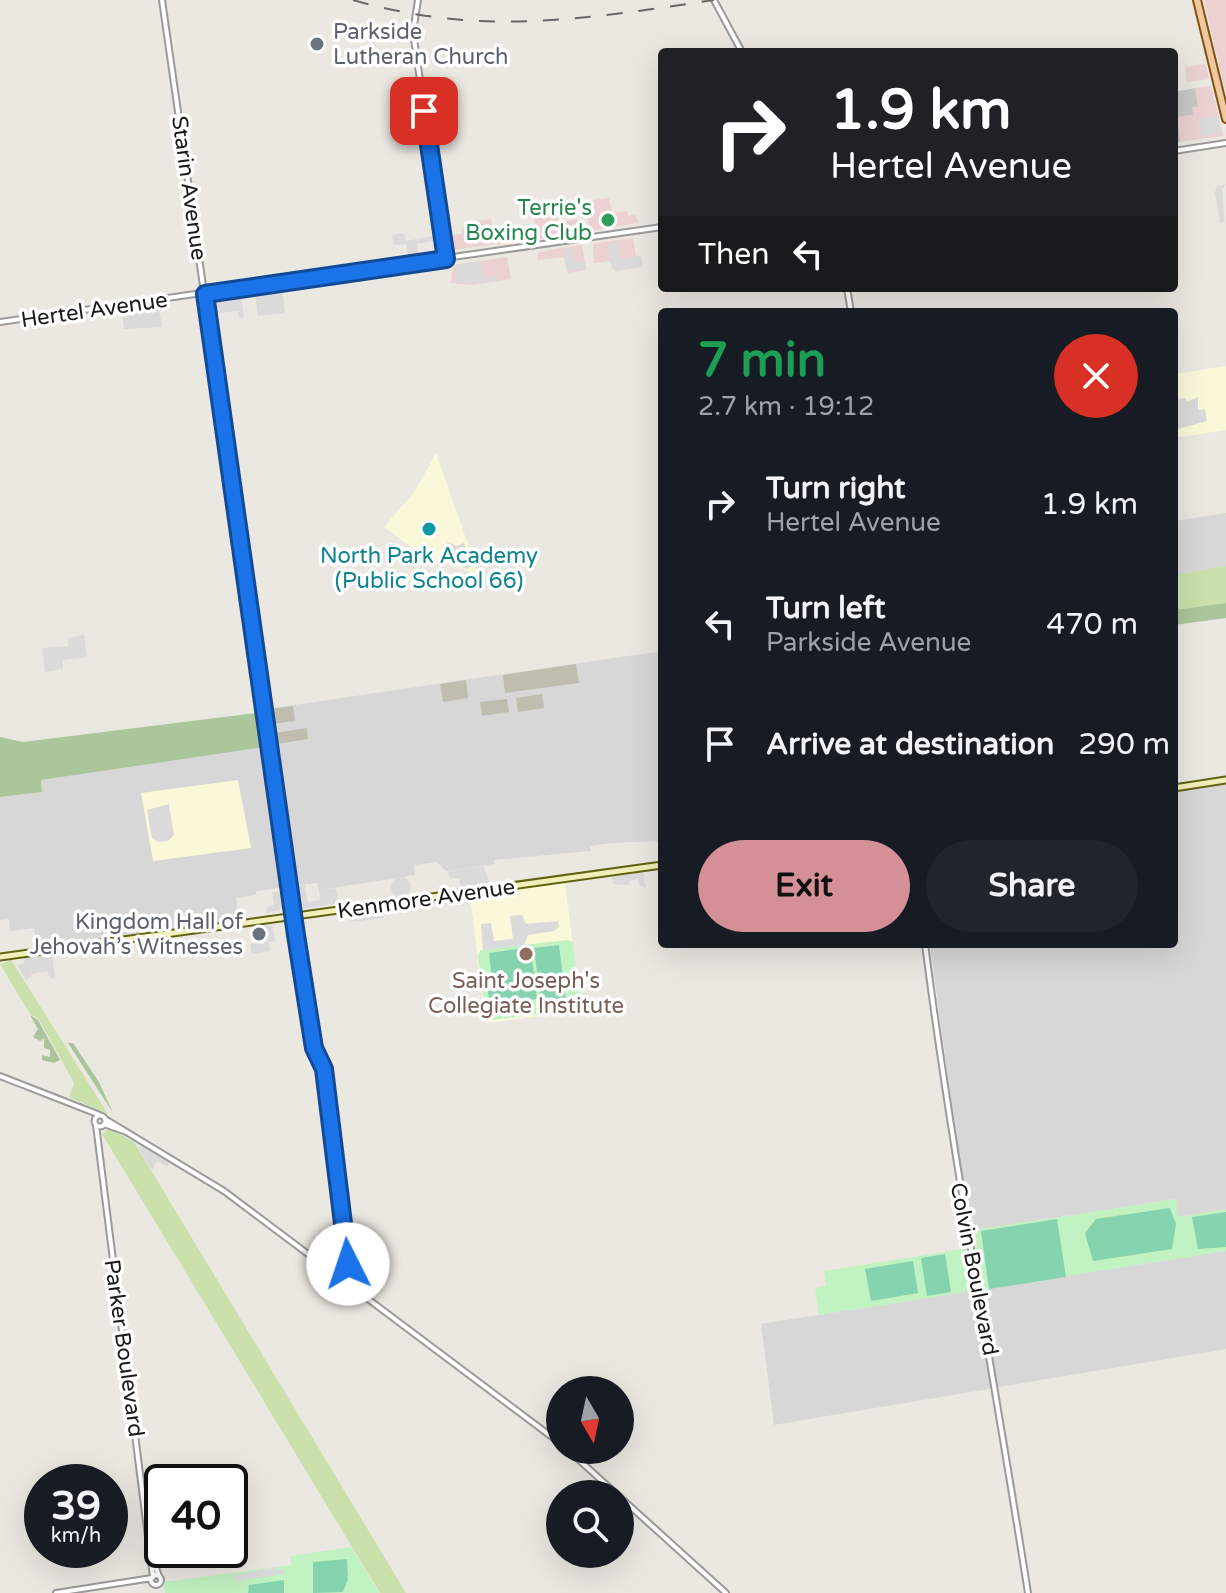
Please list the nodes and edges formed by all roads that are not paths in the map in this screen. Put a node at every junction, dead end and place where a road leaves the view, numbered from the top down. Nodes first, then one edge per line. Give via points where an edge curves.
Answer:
1 (162, 0) edge
2 (418, 0) edge
3 (714, 0) edge
4 (1197, 0) edge
5 (740, 48) edge
6 (1226, 119) edge
7 (1226, 143) edge
8 (1178, 150) edge
9 (658, 228) edge
10 (446, 259) junction
11 (205, 294) junction
12 (0, 322) edge
13 (1226, 780) edge
14 (1178, 787) edge
15 (658, 866) edge
16 (294, 916) junction
17 (926, 948) edge
18 (0, 957) edge
19 (0, 1076) edge
20 (87, 1111) junction
21 (100, 1115) junction
22 (95, 1123) junction
23 (104, 1123) junction
24 (97, 1137) junction
25 (341, 1276) junction
26 (546, 1432) edge
27 (583, 1464) edge
28 (155, 1580) junction
29 (56, 1593) edge
30 (158, 1593) edge
31 (726, 1593) edge
32 (1028, 1593) edge

1 - 11 street, Starin Avenue
2 - 10 street via 413,32
3 - 5 street
4 - 6 main road
7 - 8 street
9 - 10 street, Hertel Avenue
10 - 11 street, Hertel Avenue
11 - 12 street, Hertel Avenue
11 - 16 street, Starin Avenue
13 - 14 main road
15 - 16 main road, Kenmore Avenue
16 - 18 main road, Kenmore Avenue
16 - 25 street, Starin Avenue via 314,1048 324,1069 348,1246 348,1264
17 - 32 street, Colvin Boulevard via 955,1161
19 - 20 street
20 - 21 street
20 - 22 street
21 - 22 street
21 - 23 street
22 - 23 street
22 - 24 street, Parker Boulevard
23 - 24 street
23 - 25 street via 218,1186
24 - 28 street, Parker Boulevard
25 - 26 street
27 - 31 street
28 - 29 street
28 - 30 street, Parker Boulevard

